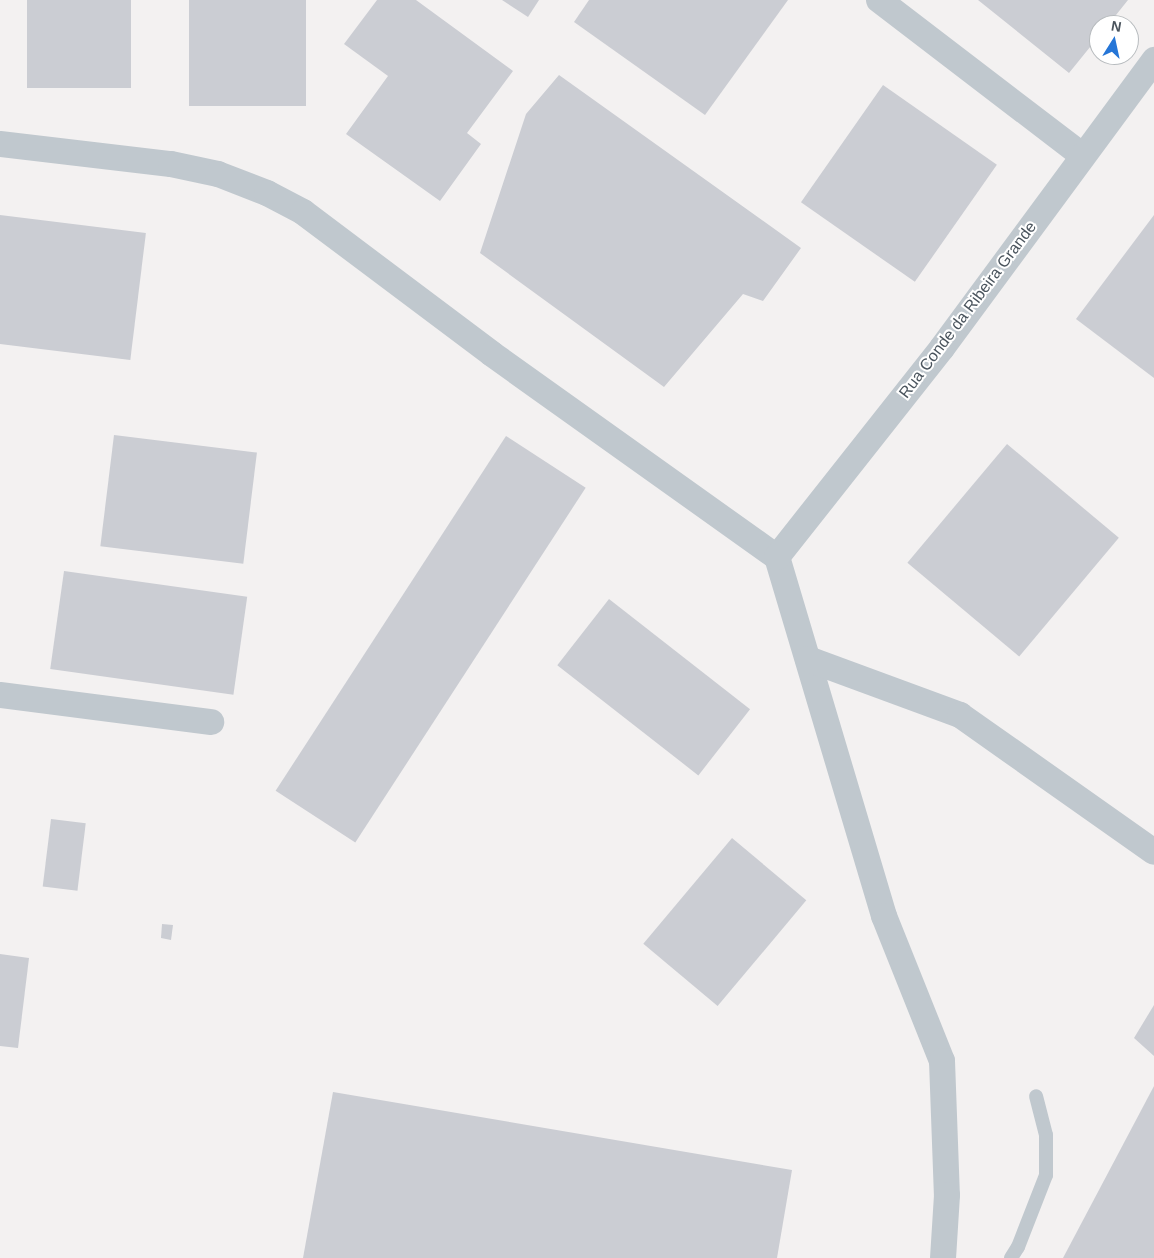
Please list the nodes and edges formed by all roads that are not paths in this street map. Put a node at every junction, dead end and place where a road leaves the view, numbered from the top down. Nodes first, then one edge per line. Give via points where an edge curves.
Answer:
1 (879, 0) edge
2 (1153, 63) edge
3 (0, 144) edge
4 (1082, 155) junction
5 (777, 557) junction
6 (808, 659) junction
7 (0, 695) edge
8 (211, 722) dead end
9 (1154, 852) edge
10 (1036, 1096) dead end
11 (943, 1258) edge
12 (1011, 1258) edge

1 - 4 street
2 - 4 street, Rua Conde da Ribeira Grande
3 - 5 street via 171,164 218,174 268,193 303,212 492,354
4 - 5 street, Rua Conde da Ribeira Grande via 942,348
5 - 6 street
6 - 9 street via 960,715
6 - 11 street via 884,916 942,1061 947,1195
7 - 8 street
10 - 12 lane via 1046,1135 1046,1175

